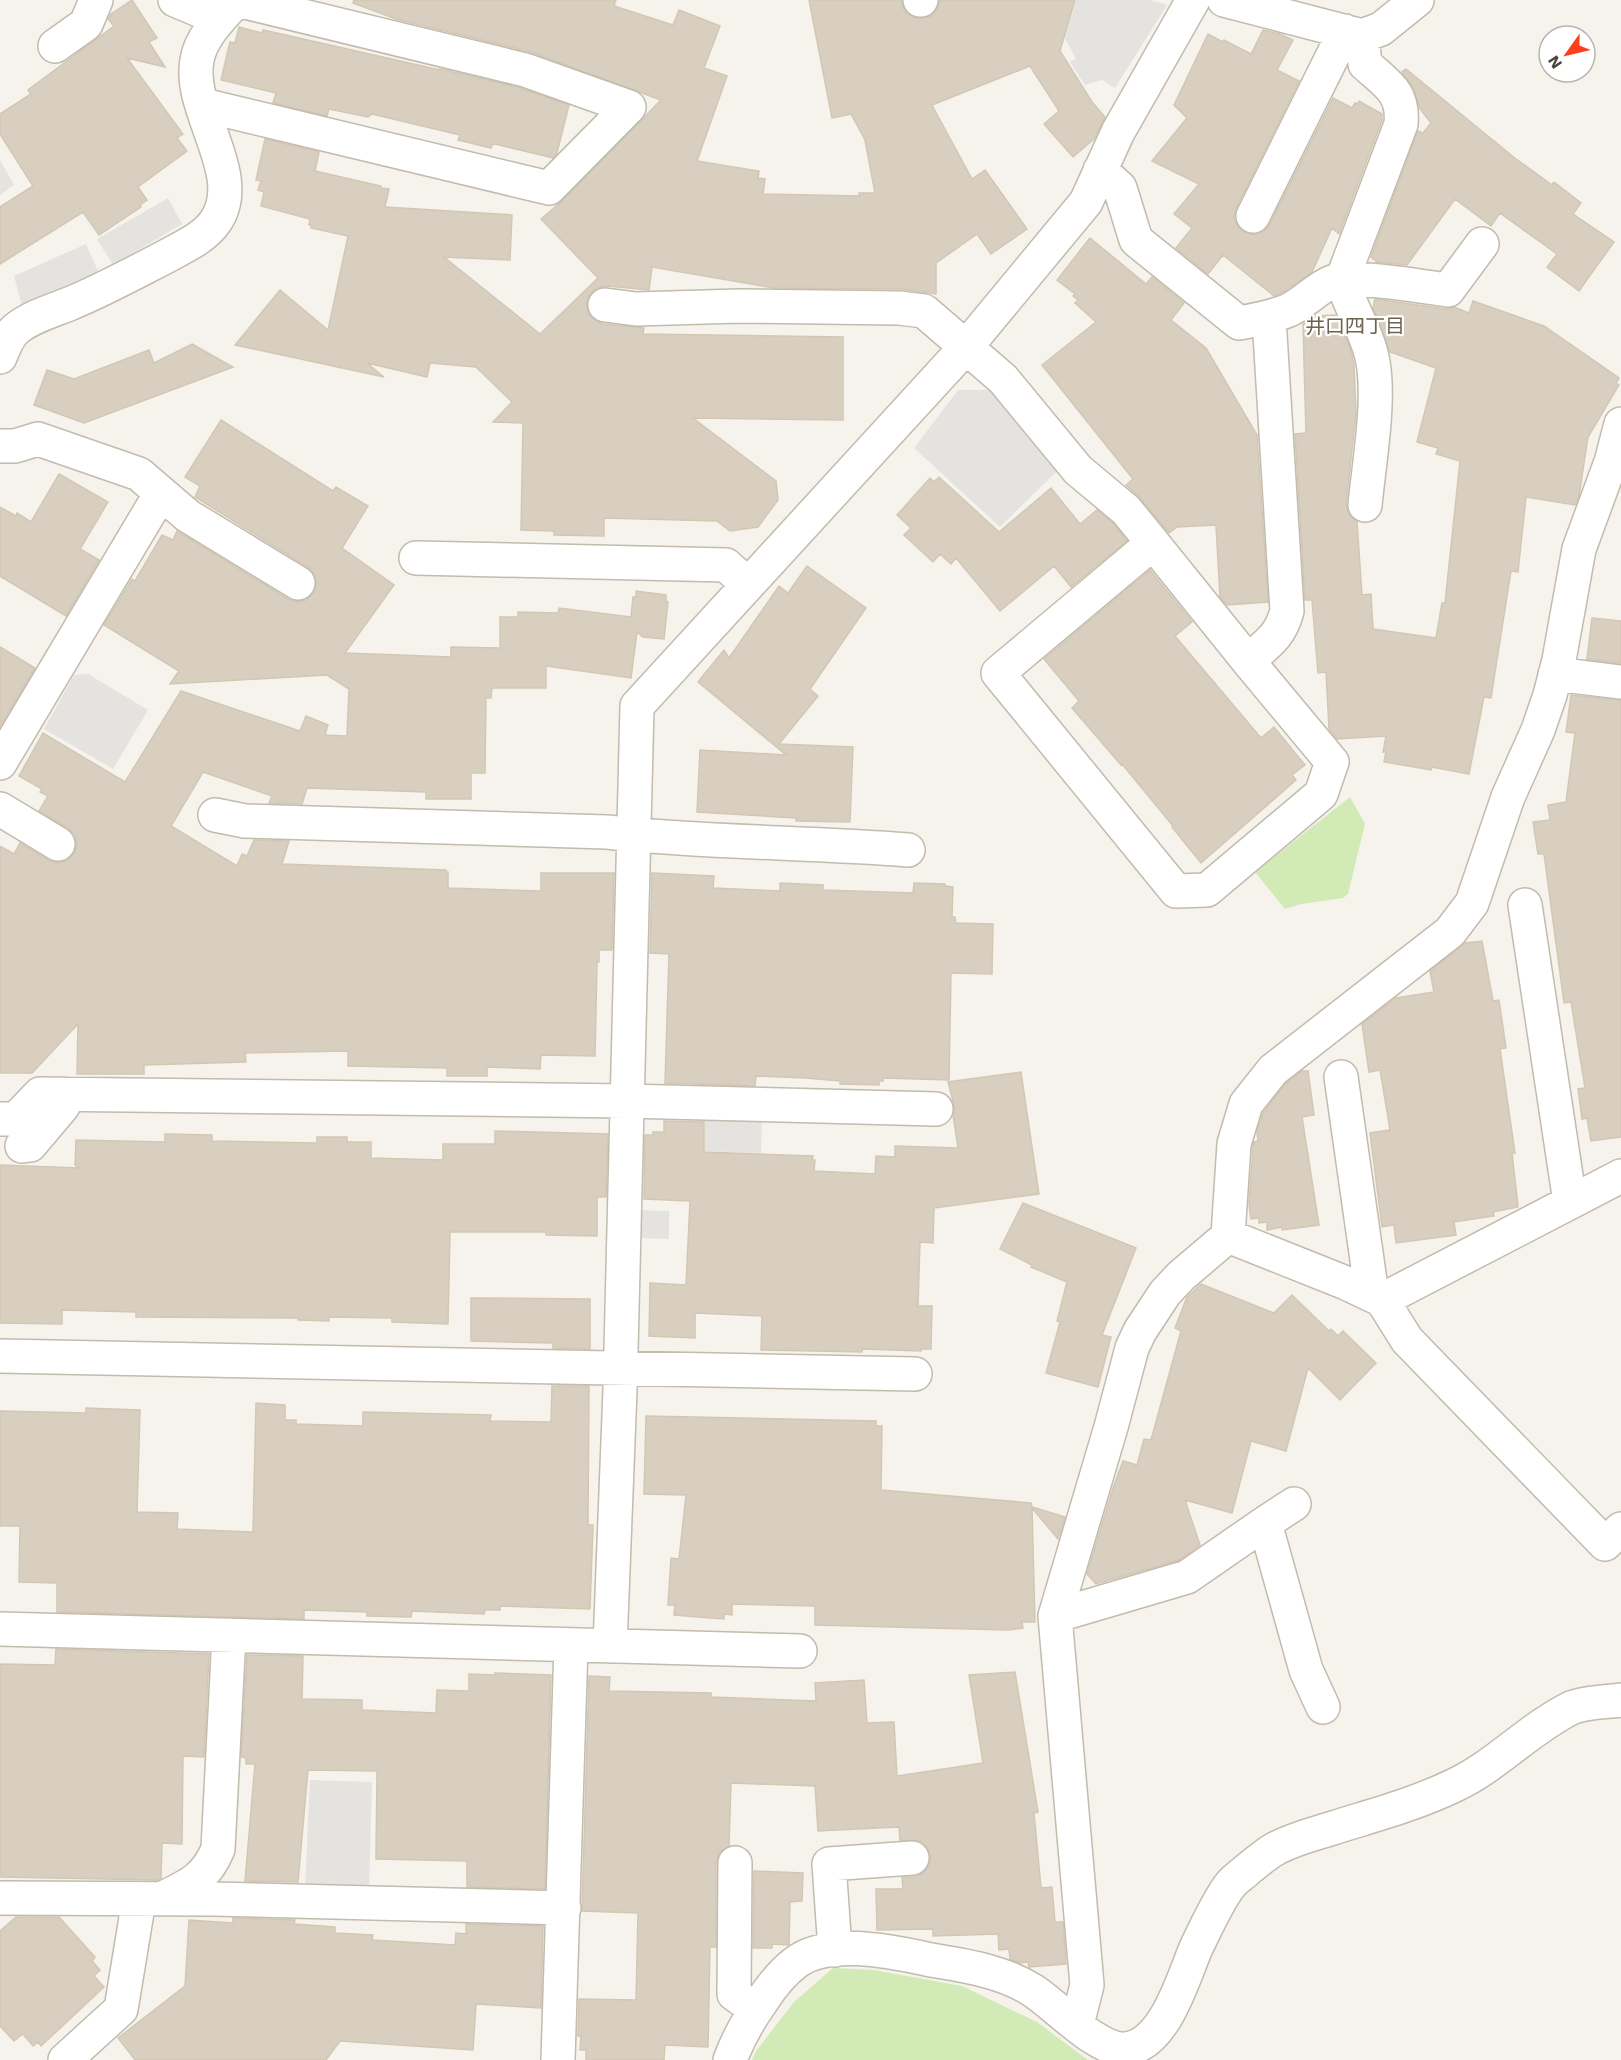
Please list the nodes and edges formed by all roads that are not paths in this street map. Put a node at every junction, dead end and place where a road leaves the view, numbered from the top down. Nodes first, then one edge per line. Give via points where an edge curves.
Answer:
1 (96, 0) edge
2 (175, 0) edge
3 (1193, 0) edge
4 (1224, 0) edge
5 (1417, 0) edge
6 (220, 19) junction
7 (1353, 33) junction
8 (56, 46) dead end
9 (203, 105) junction
10 (1100, 170) junction
11 (1253, 216) dead end
12 (1482, 244) dead end
13 (1342, 280) junction
14 (605, 305) dead end
15 (1269, 318) junction
16 (966, 347) junction
17 (0, 357) edge
18 (1621, 424) edge
19 (0, 446) edge
20 (161, 493) junction
21 (1365, 505) dead end
22 (1153, 543) junction
23 (416, 558) dead end
24 (298, 582) dead end
25 (748, 585) junction
26 (1248, 661) junction
27 (1555, 674) junction
28 (1621, 682) edge
29 (0, 763) edge
30 (0, 809) edge
31 (215, 815) dead end
32 (633, 835) junction
33 (58, 844) dead end
34 (908, 850) dead end
35 (1525, 905) dead end
36 (1341, 1077) dead end
37 (62, 1094) junction
38 (626, 1101) junction
39 (936, 1109) dead end
40 (0, 1119) edge
41 (22, 1146) dead end
42 (1621, 1176) edge
43 (1570, 1202) junction
44 (1228, 1236) junction
45 (1377, 1297) junction
46 (0, 1356) edge
47 (620, 1368) junction
48 (915, 1374) dead end
49 (1294, 1504) dead end
50 (1265, 1523) junction
51 (1621, 1529) edge
52 (1055, 1616) junction
53 (0, 1629) edge
54 (229, 1635) junction
55 (571, 1645) junction
56 (610, 1646) junction
57 (800, 1651) dead end
58 (1621, 1700) edge
59 (1323, 1707) dead end
60 (912, 1858) dead end
61 (735, 1863) dead end
62 (0, 1898) edge
63 (149, 1900) junction
64 (564, 1908) junction
65 (835, 1950) junction
66 (756, 2010) junction
67 (1077, 2025) junction
68 (65, 2060) edge
69 (558, 2060) edge
70 (730, 2060) edge

1 - 8 street via 86,24
2 - 6 street
3 - 10 street
4 - 7 street
5 - 7 street via 1381,29
6 - 9 street via 205,39 197,59 196,83
6 - 9 street via 237,0 525,69 629,107 549,188
7 - 11 street
7 - 13 street via 1365,64 1399,98 1401,124
9 - 17 street via 225,182 224,202 215,222 196,240 111,286 32,319 15,330
10 - 15 street via 1120,189 1136,240 1239,324
10 - 16 street via 1086,202
12 - 13 street via 1448,290
13 - 15 street via 1329,283
13 - 21 street via 1366,336 1376,385
14 - 16 street via 636,309 899,308 924,311
15 - 26 street via 1287,611 1283,627
16 - 22 street via 1003,379 1078,470 1126,510
16 - 25 street
18 - 27 street via 1579,549
19 - 20 street via 15,446 38,438 139,474
20 - 24 street via 188,516
20 - 29 street
22 - 26 street
22 - 26 street via 998,673 1176,891 1207,890 1321,794 1332,762
23 - 25 street via 726,565
25 - 32 street via 637,706
27 - 28 street
27 - 44 street via 1472,903 1450,932 1273,1070 1246,1104 1234,1144
30 - 33 street
31 - 32 street via 245,821
32 - 34 street
32 - 38 street
35 - 43 street
36 - 45 street
37 - 38 street
37 - 40 street via 40,1094 16,1119
37 - 41 street via 63,1107 30,1145
38 - 39 street
38 - 47 street
42 - 43 street
43 - 45 street
44 - 45 street
44 - 52 street via 1173,1284 1132,1348
45 - 51 street via 1407,1340 1605,1544
46 - 47 street
47 - 48 street
47 - 56 street
49 - 50 street
50 - 52 street via 1187,1577
50 - 59 street via 1306,1670
52 - 67 street via 1087,1985
53 - 54 street
54 - 55 street
54 - 63 street via 218,1849 212,1864 191,1884
55 - 56 street
55 - 64 street
56 - 57 street
58 - 67 street via 1574,1707 1533,1731 1479,1772 1416,1802 1275,1849 1231,1884 1197,1946 1168,2013 1143,2043 1126,2049 1109,2047
60 - 65 street via 829,1864
61 - 66 street via 734,1994
62 - 63 street
63 - 64 street
63 - 68 street via 121,2009
64 - 69 street
65 - 66 street via 807,1955 795,1962
65 - 67 street via 887,1951 1004,1976 1033,1990
66 - 70 street

